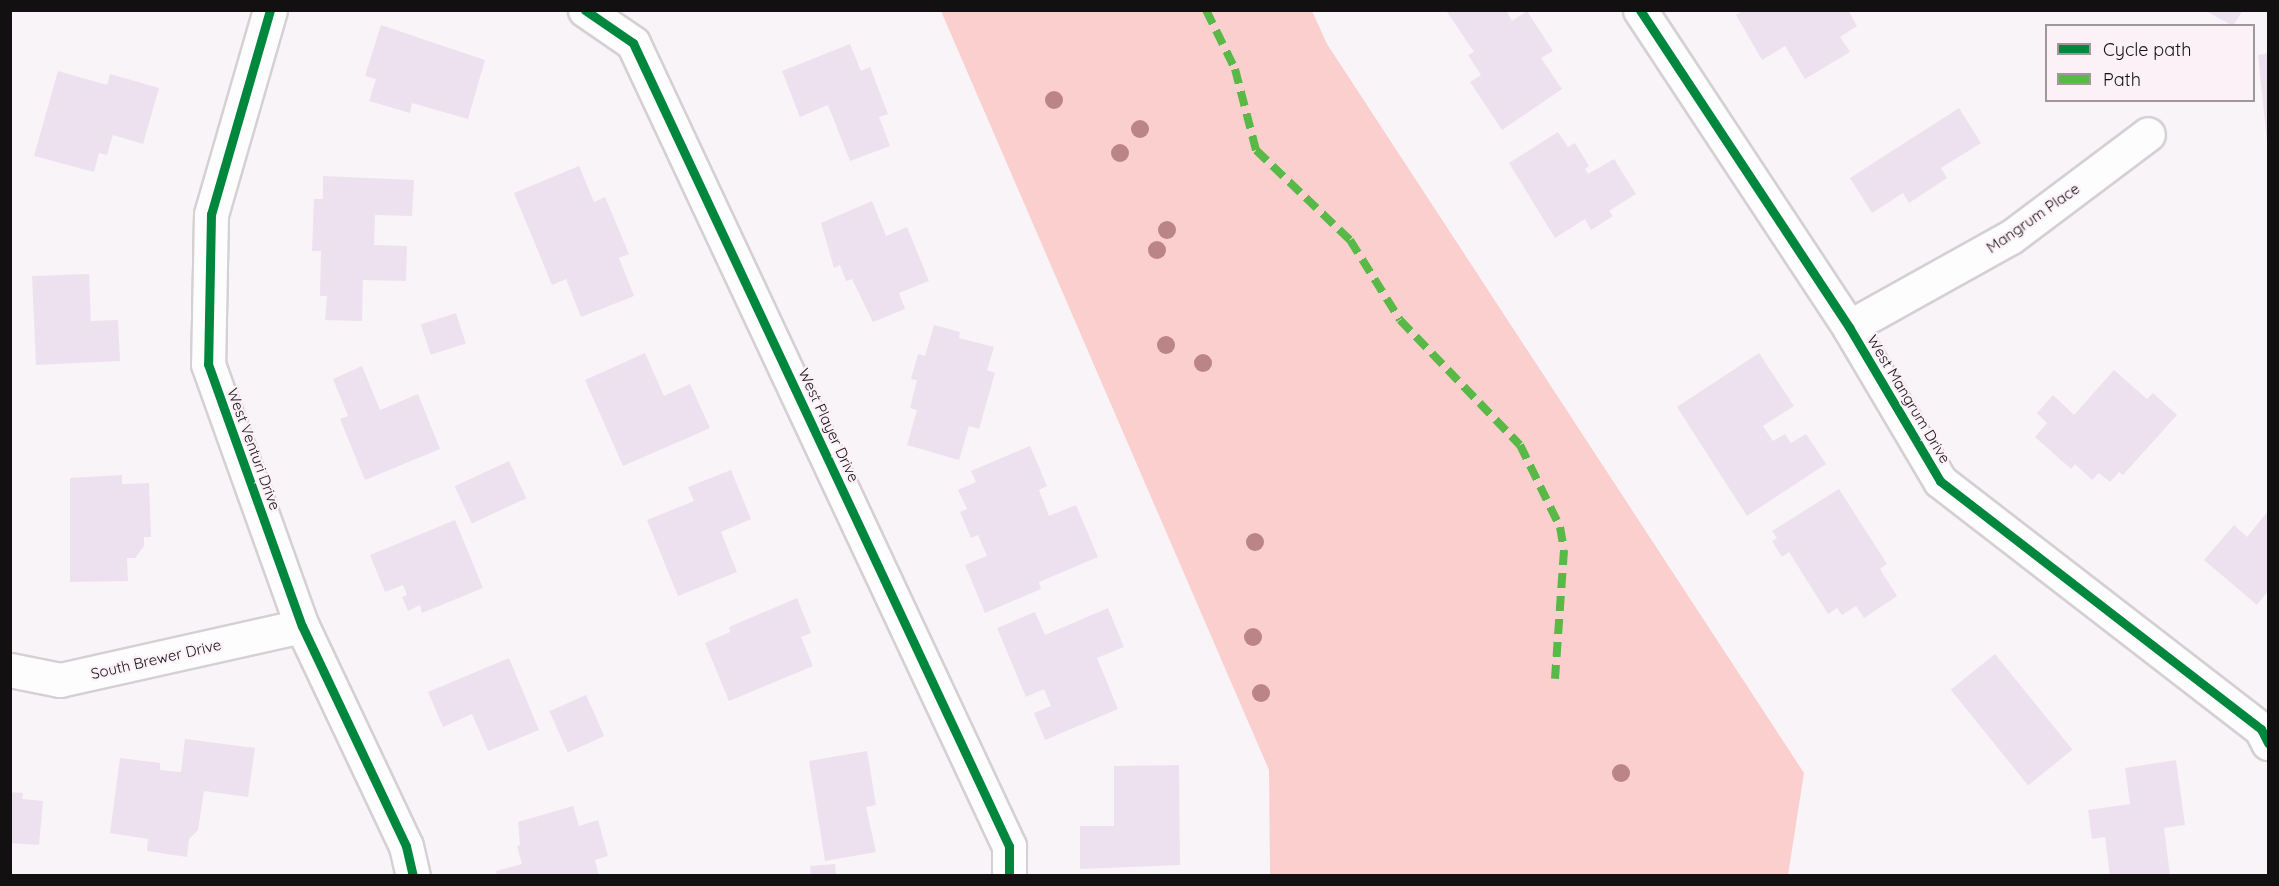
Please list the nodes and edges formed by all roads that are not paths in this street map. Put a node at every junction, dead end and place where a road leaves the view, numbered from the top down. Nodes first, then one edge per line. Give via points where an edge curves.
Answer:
1 (270, 10) edge
2 (585, 10) edge
3 (1640, 10) edge
4 (2148, 135) dead end
5 (1849, 327) junction
6 (302, 626) junction
7 (10, 670) edge
8 (2268, 743) edge
9 (413, 876) edge
10 (1009, 876) edge

1 - 6 street, West Venturi Drive via 211,214 208,364
2 - 10 street, West Player Drive via 633,43 1009,846
3 - 5 street, West Mangrum Drive
4 - 5 street, Mangrum Place via 2011,237
5 - 8 street, West Mangrum Drive via 1940,481 2261,729
6 - 7 street, South Brewer Drive via 60,680
6 - 9 street, West Venturi Drive via 406,846

